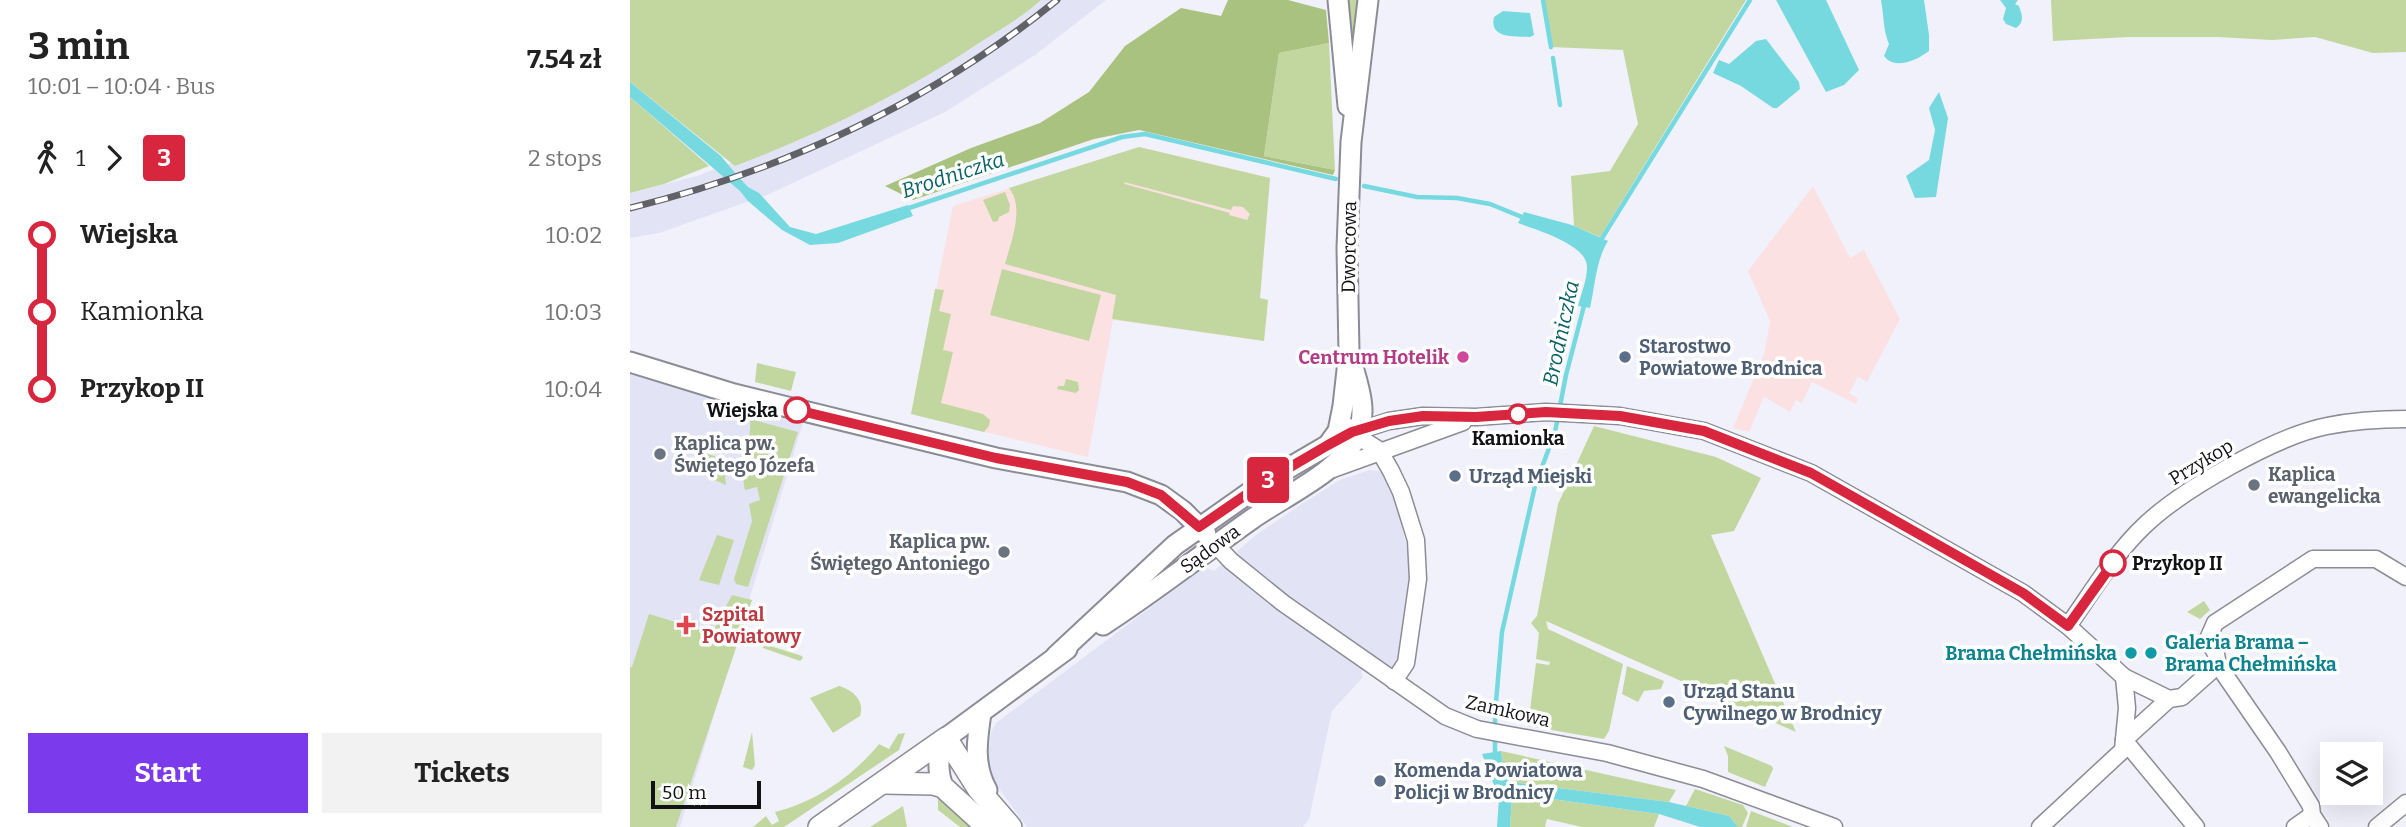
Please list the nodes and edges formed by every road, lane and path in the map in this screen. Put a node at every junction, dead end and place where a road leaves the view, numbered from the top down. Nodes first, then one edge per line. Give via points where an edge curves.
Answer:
1 (1338, 0) edge
2 (1368, 0) edge
3 (1351, 142) junction
4 (1349, 352) junction
5 (630, 362) edge
6 (1362, 400) junction
7 (1476, 417) junction
8 (1411, 418) junction
9 (2406, 419) edge
10 (1389, 421) junction
11 (1351, 425) junction
12 (1379, 450) junction
13 (1327, 471) junction
14 (1199, 527) junction
15 (1216, 545) junction
16 (2406, 577) edge
17 (2068, 626) junction
18 (1056, 656) junction
19 (2218, 665) junction
20 (2124, 677) junction
21 (1394, 681) junction
22 (2169, 699) junction
23 (981, 713) junction
24 (946, 738) junction
25 (2124, 740) junction
26 (884, 783) junction
27 (943, 787) junction
28 (2406, 803) edge
29 (2316, 821) edge
30 (999, 822) edge
31 (820, 827) edge
32 (1834, 827) edge
33 (2040, 827) edge
34 (2196, 827) edge
35 (2295, 827) edge
36 (2377, 827) edge

1 - 3 street, Dworcowa
2 - 3 street, Dworcowa
3 - 4 street, Dworcowa
4 - 6 street, Dworcowa
4 - 11 street, Dworcowa
5 - 14 street via 811,414 996,458 1127,482 1161,495
6 - 10 street
6 - 11 street, Dworcowa via 1362,417
7 - 8 street
7 - 12 street
7 - 17 street via 1576,413 1704,431 1811,473 2023,593
8 - 10 street
8 - 12 street via 1390,432
9 - 17 street, Przykop via 2326,426 2281,440 2199,485 2129,541
10 - 11 street
11 - 12 street
11 - 13 street, Sądowa via 1348,451
11 - 14 street, Sądowa via 1338,431 1328,445
12 - 13 street
12 - 21 street via 1401,492 1417,551 1418,579 1406,663
13 - 15 street, Sądowa
14 - 15 street
14 - 18 street, Sądowa
15 - 18 street, Sądowa
15 - 21 street, Zamkowa via 1283,603
16 - 19 street via 2376,559 2313,559 2215,623 2208,639
17 - 20 street
18 - 23 street, Sądowa
19 - 22 street via 2182,696
19 - 29 street via 2278,752
20 - 22 street
20 - 25 street
21 - 32 street, Zamkowa via 1446,716 1477,729 1607,753 1703,779
22 - 25 street
23 - 24 street, Sądowa
23 - 30 street via 979,774
24 - 26 main road, Sądowa
24 - 27 street via 939,753
24 - 30 main road
25 - 33 street via 2123,750
25 - 34 street
26 - 27 main road
26 - 31 main road, Sądowa
27 - 30 main road
28 - 36 street
29 - 35 street

